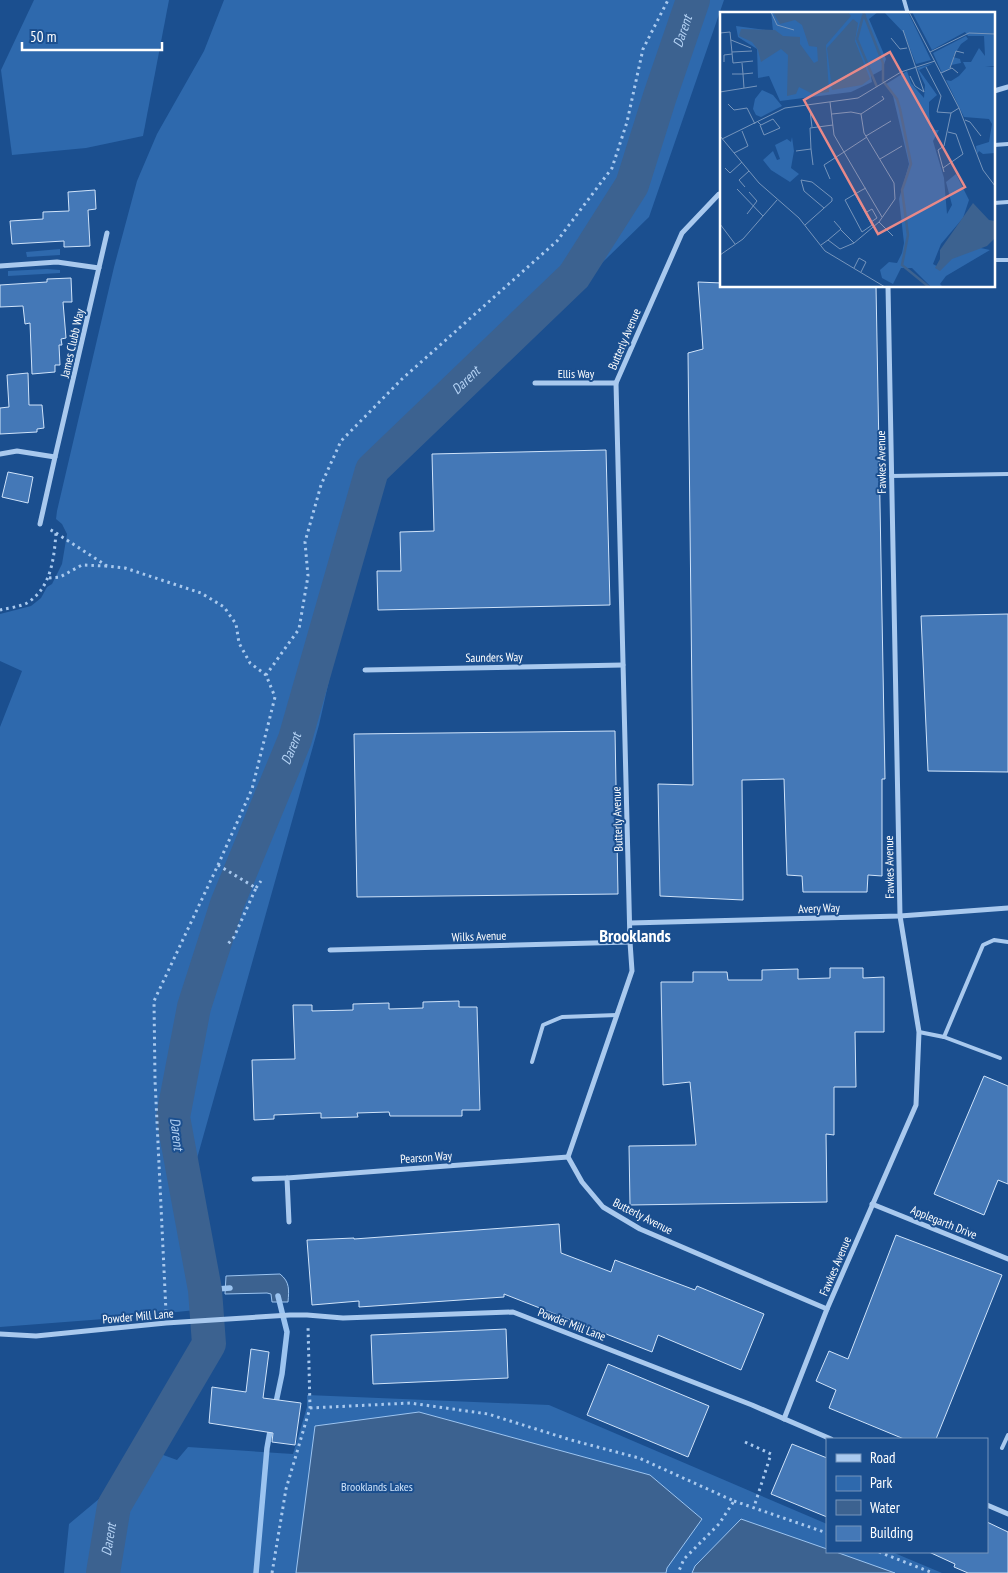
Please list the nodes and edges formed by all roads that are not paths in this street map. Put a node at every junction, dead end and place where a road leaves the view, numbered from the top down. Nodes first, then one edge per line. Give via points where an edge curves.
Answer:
1 (720, 194) edge
2 (107, 233) dead end
3 (0, 266) edge
4 (99, 268) junction
5 (888, 288) edge
6 (535, 383) dead end
7 (616, 383) junction
8 (0, 454) edge
9 (55, 457) junction
10 (1008, 474) edge
11 (891, 476) junction
12 (40, 524) road end
13 (623, 665) junction
14 (364, 670) dead end
15 (1008, 908) edge
16 (900, 916) junction
17 (630, 923) junction
18 (630, 942) junction
19 (1008, 942) edge
20 (330, 950) dead end
21 (617, 1015) junction
22 (919, 1032) junction
23 (944, 1037) junction
24 (1000, 1058) dead end
25 (532, 1062) dead end
26 (568, 1157) junction
27 (287, 1178) junction
28 (254, 1179) dead end
29 (872, 1204) junction
30 (289, 1222) dead end
31 (1008, 1259) edge
32 (827, 1309) junction
33 (0, 1334) edge
34 (784, 1419) junction
35 (1008, 1435) edge
36 (829, 1438) edge
37 (1002, 1448) dead end
38 (988, 1506) edge
39 (1008, 1514) edge

1 - 7 street, Butterly Avenue via 682,233
2 - 4 street, James Clubb Way
3 - 4 street via 57,262
4 - 9 street, James Clubb Way
5 - 11 street, Fawkes Avenue
6 - 7 street, Ellis Way
7 - 13 street, Butterly Avenue
8 - 9 street via 18,451
9 - 12 street, James Clubb Way
10 - 11 lane
11 - 16 street, Fawkes Avenue
13 - 14 street, Saunders Way
13 - 17 street, Butterly Avenue
15 - 16 street, Avery Way
16 - 17 street, Avery Way
16 - 22 street, Fawkes Avenue
17 - 18 street, Butterly Avenue
18 - 20 street, Wilks Avenue
18 - 21 street, Butterly Avenue via 632,971
19 - 23 lane via 994,940 983,945
21 - 25 lane via 562,1017 543,1025
21 - 26 street, Butterly Avenue
22 - 23 lane
22 - 29 street, Fawkes Avenue via 916,1106
23 - 24 lane
26 - 27 street, Pearson Way
26 - 32 street, Butterly Avenue via 582,1182 604,1207 640,1229
27 - 28 street, Pearson Way
27 - 30 street
29 - 31 street, Applegarth Drive
29 - 32 street, Fawkes Avenue
32 - 34 street, Fawkes Avenue
33 - 34 street, Powder Mill Lane via 36,1336 290,1315 343,1318 513,1312
34 - 36 street, Powder Mill Lane
35 - 37 lane
38 - 39 street

